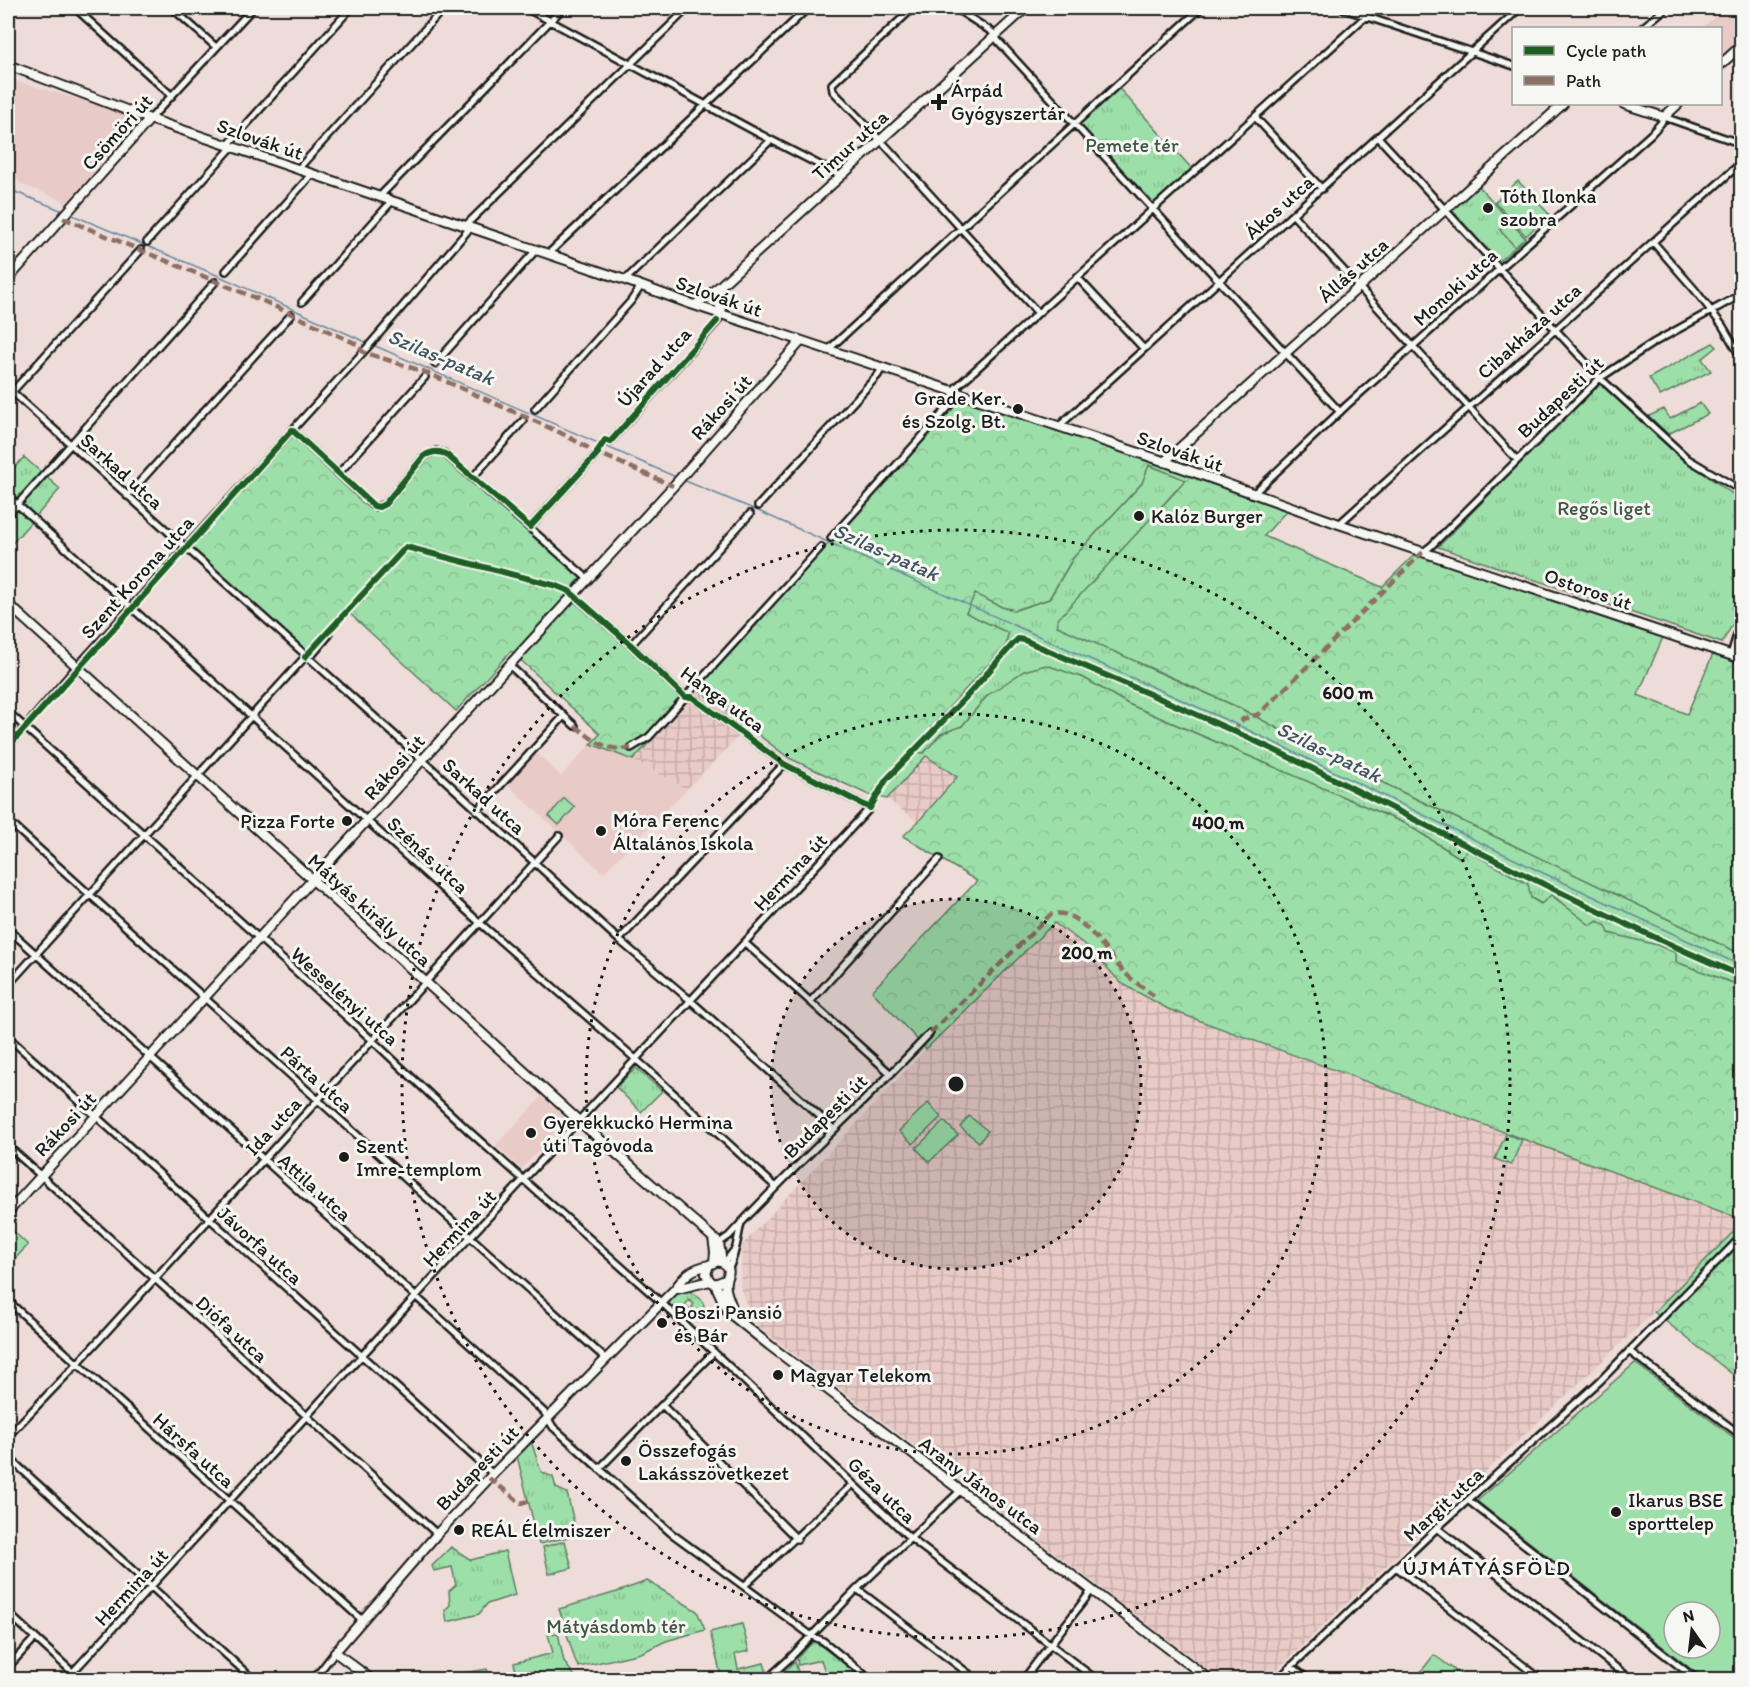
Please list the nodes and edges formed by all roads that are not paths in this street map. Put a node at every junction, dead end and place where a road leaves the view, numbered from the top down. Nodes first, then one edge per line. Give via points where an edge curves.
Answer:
1 (75, 8) edge
2 (172, 8) edge
3 (253, 8) edge
4 (351, 8) edge
5 (444, 8) edge
6 (526, 8) edge
7 (563, 8) edge
8 (688, 8) edge
9 (808, 8) edge
10 (912, 8) edge
11 (955, 8) edge
12 (1026, 8) edge
13 (1202, 8) edge
14 (1341, 8) edge
15 (1375, 8) edge
16 (1520, 8) edge
17 (1666, 8) edge
18 (1365, 16) junction
19 (551, 20) junction
20 (1643, 27) edge
21 (995, 36) junction
22 (1742, 45) edge
23 (216, 47) junction
24 (1471, 52) junction
25 (1722, 63) edge
26 (8, 64) edge
27 (631, 64) junction
28 (1512, 65) edge
29 (172, 96) junction
30 (706, 104) junction
31 (1562, 105) edge
32 (1627, 105) edge
33 (1677, 105) edge
34 (1255, 117) junction
35 (1664, 117) junction
36 (150, 119) junction
37 (1074, 123) junction
38 (1378, 137) junction
39 (771, 140) junction
40 (880, 141) junction
41 (1742, 144) edge
42 (230, 146) junction
43 (1742, 162) edge
44 (298, 169) junction
45 (312, 174) junction
46 (841, 176) junction
47 (1322, 189) junction
48 (380, 197) junction
49 (392, 201) junction
50 (1153, 209) junction
51 (1444, 209) junction
52 (1293, 215) junction
53 (468, 227) junction
54 (961, 228) junction
55 (147, 242) dead end
56 (1653, 242) junction
57 (141, 250) dead end
58 (536, 250) junction
59 (548, 254) junction
60 (1500, 269) junction
61 (226, 271) dead end
62 (1077, 277) junction
63 (8, 279) edge
64 (626, 280) junction
65 (1219, 281) junction
66 (215, 282) dead end
67 (641, 286) junction
68 (720, 286) junction
69 (1359, 286) junction
70 (1742, 294) edge
71 (302, 302) dead end
72 (695, 305) junction
73 (1711, 312) junction
74 (722, 313) junction
75 (1038, 313) junction
76 (291, 315) dead end
77 (1554, 328) junction
78 (801, 341) junction
79 (1413, 346) junction
80 (1144, 349) junction
81 (828, 350) junction
82 (1286, 353) junction
83 (1742, 359) edge
84 (435, 364) dead end
85 (882, 368) junction
86 (425, 377) dead end
87 (1600, 378) junction
88 (10, 390) edge
89 (955, 392) junction
90 (1468, 406) junction
91 (535, 408) dead end
92 (1340, 412) junction
93 (523, 421) dead end
94 (1058, 427) junction
95 (292, 430) junction
96 (610, 442) dead end
97 (70, 444) junction
98 (598, 453) dead end
99 (1518, 460) junction
100 (1164, 462) junction
101 (339, 473) junction
102 (473, 477) junction
103 (1742, 491) edge
104 (1253, 494) junction
105 (8, 496) edge
106 (127, 496) junction
107 (17, 504) junction
108 (758, 506) dead end
109 (750, 514) dead end
110 (8, 515) edge
111 (1339, 524) junction
112 (530, 527) junction
113 (831, 538) dead end
114 (820, 547) dead end
115 (186, 548) junction
116 (1423, 552) junction
117 (588, 579) junction
118 (573, 595) junction
119 (8, 604) edge
120 (131, 608) junction
121 (1742, 618) edge
122 (328, 636) dead end
123 (631, 645) junction
124 (1731, 655) junction
125 (305, 657) junction
126 (1742, 658) edge
127 (509, 665) junction
128 (77, 667) junction
129 (685, 697) junction
130 (8, 712) edge
131 (251, 715) junction
132 (564, 716) junction
133 (574, 726) dead end
134 (25, 728) junction
135 (8, 747) edge
136 (631, 748) dead end
137 (422, 760) junction
138 (784, 764) junction
139 (198, 776) junction
140 (870, 808) joint
141 (477, 811) junction
142 (368, 819) junction
143 (8, 821) edge
144 (143, 834) junction
145 (559, 836) dead end
146 (939, 859) dead end
147 (534, 862) junction
148 (312, 879) junction
149 (89, 895) junction
150 (480, 923) junction
151 (8, 929) edge
152 (258, 938) junction
153 (619, 940) junction
154 (745, 943) junction
155 (36, 954) junction
156 (425, 982) junction
157 (8, 985) edge
158 (203, 998) junction
159 (690, 1000) junction
160 (810, 1002) junction
161 (930, 1033) dead end
162 (8, 1037) edge
163 (372, 1040) junction
164 (149, 1057) junction
165 (635, 1060) junction
166 (891, 1074) junction
167 (318, 1100) junction
168 (95, 1116) junction
169 (579, 1121) junction
170 (834, 1129) junction
171 (8, 1146) edge
172 (262, 1160) junction
173 (40, 1176) junction
174 (525, 1180) junction
175 (776, 1187) junction
176 (8, 1212) edge
177 (208, 1219) junction
178 (742, 1222) junction
179 (1742, 1236) edge
180 (470, 1238) junction
181 (716, 1240) junction
182 (719, 1265) junction
183 (154, 1279) junction
184 (725, 1280) junction
185 (713, 1282) junction
186 (675, 1289) junction
187 (415, 1297) junction
188 (8, 1302) edge
189 (662, 1303) junction
190 (733, 1316) junction
191 (1629, 1351) junction
192 (714, 1352) junction
193 (361, 1356) junction
194 (606, 1359) junction
195 (77, 1364) junction
196 (662, 1405) junction
197 (308, 1416) junction
198 (548, 1419) junction
199 (8, 1436) edge
200 (1742, 1436) edge
201 (8, 1457) edge
202 (599, 1469) junction
203 (493, 1474) junction
204 (853, 1484) junction
205 (961, 1490) junction
206 (1469, 1501) junction
207 (229, 1502) junction
208 (1437, 1528) junction
209 (436, 1534) junction
210 (910, 1538) junction
211 (797, 1539) junction
212 (1396, 1567) junction
213 (152, 1586) junction
214 (744, 1586) junction
215 (857, 1589) junction
216 (1092, 1590) junction
217 (8, 1613) edge
218 (362, 1620) junction
219 (812, 1636) junction
220 (34, 1638) junction
221 (1050, 1644) junction
222 (335, 1652) junction
223 (1291, 1666) junction
224 (8, 1667) edge
225 (73, 1672) junction
226 (81, 1680) edge
227 (254, 1680) edge
228 (313, 1680) edge
229 (372, 1680) edge
230 (766, 1680) edge
231 (871, 1680) edge
232 (977, 1680) edge
233 (1023, 1680) edge
234 (1097, 1680) edge
235 (1210, 1680) edge
236 (1277, 1680) edge
237 (1309, 1680) edge
238 (1542, 1680) edge
239 (1632, 1680) edge
240 (1697, 1680) edge

1 - 29 street
2 - 23 street
3 - 23 street, Csömöri út
4 - 42 street
5 - 44 street
6 - 19 street
7 - 19 street
8 - 27 street, Szent Korona utca
9 - 30 street
10 - 40 street via 831,87
11 - 21 street
12 - 21 street, Timur utca
13 - 37 street
14 - 18 street
15 - 18 street
16 - 24 street, Ákos utca
17 - 20 street
18 - 24 street
18 - 34 street
19 - 27 street
19 - 48 street
21 - 37 street
21 - 40 street, Timur utca
22 - 25 street
23 - 29 street, Csömöri út
24 - 28 street
24 - 38 street, Ákos utca
26 - 36 street, Szlovák út
27 - 30 street
27 - 53 street, Szent Korona utca
29 - 36 street, Csömöri út
30 - 39 street
30 - 59 street
31 - 51 street, Állás utca
32 - 35 street
33 - 35 street, Monoki utca
34 - 47 street
34 - 50 street
35 - 41 street
35 - 60 street, Monoki utca via 1651,134
36 - 42 street, Szlovák út
36 - 63 street, Csömöri út
37 - 50 street
37 - 54 street
38 - 47 street, Ákos utca
38 - 51 street
39 - 46 street
39 - 64 street
40 - 46 street, Timur utca
40 - 54 street
42 - 44 street, Szlovák út
42 - 55 street
43 - 56 street, Cibakháza utca
44 - 45 street, Szlovák út
45 - 48 street, Szlovák út
45 - 61 street
46 - 68 street, Timur utca
47 - 52 street, Ákos utca
48 - 49 street, Szlovák út
49 - 53 street, Szlovák út
49 - 71 street
50 - 62 street
50 - 65 street
51 - 60 street
51 - 69 street, Állás utca
52 - 65 street, Ákos utca
52 - 69 street
53 - 58 street, Szlovák út
53 - 95 street, Szent Korona utca
54 - 75 street
54 - 81 street
56 - 73 street
56 - 77 street, Cibakháza utca
57 - 88 street
58 - 59 street, Szlovák út
58 - 84 street
59 - 64 street, Szlovák út
60 - 77 street
60 - 79 street, Monoki utca
62 - 75 street
62 - 80 street
64 - 67 street, Szlovák út
65 - 80 street, Ákos utca
65 - 82 street
66 - 97 street
67 - 72 street, Szlovák út
67 - 91 street
68 - 72 street, Timur utca
68 - 74 street via 716,295
69 - 79 street
69 - 82 street, Állás utca
70 - 73 street, Budapesti út
72 - 74 street, Szlovák út
73 - 83 street
73 - 87 street, Budapesti út
74 - 78 street, Szlovák út
74 - 96 street, Újarad utca
75 - 89 street
76 - 106 street
77 - 87 street
77 - 90 street, Cibakháza utca
78 - 81 street, Szlovák út
78 - 117 street, Rákosi út
79 - 90 street
79 - 92 street, Monoki utca
80 - 94 street, Ákos utca
81 - 85 street, Szlovák út
82 - 92 street
82 - 100 street, Állás utca
85 - 89 street, Szlovák út
85 - 108 street
86 - 101 street
87 - 99 street, Budapesti út
87 - 103 street via 1688,459
88 - 97 street, Sarkad utca
89 - 94 street, Szlovák út
89 - 113 street via 953,402
90 - 99 street
90 - 111 street, Cibakháza utca
92 - 104 street, Monoki utca
93 - 102 street
94 - 100 street, Szlovák út
95 - 101 street
95 - 115 street, Szent Korona utca
97 - 106 street, Sarkad utca
97 - 107 street
98 - 112 street
99 - 116 street, Budapesti út
100 - 104 street, Szlovák út
101 - 102 street via 376,507 385,504 432,452 444,453
102 - 112 street
104 - 111 street, Szlovák út
105 - 107 street, Szénás utca
106 - 115 street, Sarkad utca
107 - 110 street
107 - 120 street, Szénás utca
109 - 123 street
111 - 116 street, Szlovák út
112 - 117 street
114 - 129 street
115 - 120 street, Szent Korona utca
115 - 125 street, Sarkad utca
116 - 124 street, Ostoros út
117 - 118 street, Rákosi út
118 - 123 street, Hanga utca
118 - 127 street, Rákosi út
119 - 128 street, Mátyás király utca
120 - 128 street, Szent Korona utca
120 - 131 street, Szénás utca
121 - 124 street
122 - 125 street via 313,654
123 - 129 street, Hanga utca
124 - 126 street, Ostoros út
125 - 131 street
125 - 137 street, Sarkad utca
127 - 132 street
127 - 137 street, Rákosi út
128 - 134 street, Szent Korona utca
128 - 139 street, Mátyás király utca
129 - 136 street via 649,737
129 - 138 street, Hanga utca via 692,697
130 - 134 street, Wesselényi utca
131 - 139 street
131 - 142 street, Szénás utca
132 - 133 street
132 - 141 street
134 - 135 street, Szent Korona utca
134 - 144 street, Wesselényi utca
137 - 141 street, Sarkad utca
137 - 142 street, Rákosi út
138 - 140 street, Hanga utca
138 - 153 street
139 - 144 street
139 - 148 street, Mátyás király utca
140 - 154 street, Hermina út
141 - 147 street, Sarkad utca
142 - 148 street, Rákosi út
142 - 150 street, Szénás utca
143 - 149 street, Párta utca
144 - 149 street
144 - 152 street, Wesselényi utca
145 - 147 street, Ida utca
146 - 160 street
147 - 150 street, Ida utca
147 - 153 street, Sarkad utca
148 - 152 street, Rákosi út
148 - 156 street, Mátyás király utca
149 - 155 street
149 - 158 street, Párta utca
150 - 156 street, Ida utca
150 - 165 street, Szénás utca
151 - 155 street, Attila utca
152 - 158 street, Rákosi út
152 - 163 street, Wesselényi utca
153 - 159 street, Sarkad utca
154 - 159 street, Hermina út
154 - 160 street
155 - 157 street
155 - 164 street, Attila utca
156 - 163 street, Ida utca
156 - 169 street, Mátyás király utca
158 - 164 street, Rákosi út
158 - 167 street, Párta utca
159 - 165 street, Hermina út
159 - 170 street, Sarkad utca
160 - 166 street
161 - 166 street, Budapesti út
162 - 168 street, Jávorfa utca
163 - 167 street, Ida utca
163 - 174 street, Wesselényi utca
164 - 168 street, Rákosi út
164 - 172 street, Attila utca
165 - 169 street, Hermina út
165 - 175 street, Szénás utca
166 - 170 street, Budapesti út
167 - 172 street, Ida utca
167 - 180 street, Párta utca
168 - 173 street, Rákosi út
168 - 177 street, Jávorfa utca
169 - 174 street, Hermina út
169 - 181 street, Mátyás király utca
170 - 175 street, Budapesti út
171 - 173 street, Diófa utca
172 - 177 street, Ida utca
172 - 187 street, Attila utca
173 - 176 street, Rákosi út
173 - 183 street, Diófa utca
174 - 180 street, Hermina út
174 - 189 street, Wesselényi utca
175 - 178 street, Budapesti út
177 - 183 street, Ida utca
177 - 193 street, Jávorfa utca
178 - 181 street, Budapesti út
178 - 182 street, Budapesti út via 736,1254
179 - 191 street, Margit utca
180 - 187 street, Hermina út
180 - 194 street, Párta utca
181 - 182 street
182 - 184 street
182 - 185 street, Arany János utca via 706,1271
182 - 186 street, Budapesti út via 692,1269
183 - 195 street, Ida utca
183 - 197 street, Diófa utca
184 - 185 street
184 - 190 street
185 - 186 street
185 - 190 street, Arany János utca
186 - 189 street, Budapesti út
187 - 193 street, Hermina út
187 - 198 street, Attila utca
188 - 195 street, Hársfa utca
189 - 192 street, Géza utca
189 - 194 street, Budapesti út
190 - 205 street, Arany János utca
191 - 200 street
191 - 206 street, Margit utca
192 - 196 street
192 - 204 street, Géza utca
193 - 197 street, Hermina út
193 - 203 street, Jávorfa utca
194 - 198 street, Budapesti út
195 - 199 street, Ida utca
195 - 207 street, Hársfa utca
196 - 202 street
196 - 211 street
197 - 207 street, Hermina út
197 - 209 street, Diófa utca
198 - 202 street, Attila utca
198 - 203 street, Budapesti út
201 - 213 street
202 - 214 street, Attila utca via 671,1533
203 - 209 street, Budapesti út
204 - 210 street, Géza utca
204 - 211 street
205 - 210 street
205 - 216 street, Arany János utca
206 - 208 street, Margit utca
206 - 240 street
207 - 213 street, Hermina út
207 - 218 street, Hársfa utca
208 - 212 street, Margit utca
208 - 239 street
209 - 218 street, Budapesti út
210 - 215 street
210 - 221 street, Géza utca
211 - 214 street
212 - 223 street, Margit utca
212 - 238 street
213 - 225 street, Hermina út
213 - 227 street
214 - 219 street, Attila utca
215 - 219 street
215 - 232 street
216 - 221 street
216 - 235 street, Arany János utca
217 - 220 street
218 - 222 street, Budapesti út
219 - 230 street
219 - 231 street, Attila utca
220 - 224 street
220 - 225 street
221 - 233 street
221 - 234 street, Géza utca
222 - 228 street, Budapesti út
222 - 229 street
223 - 236 street, Margit utca
223 - 237 street
225 - 226 street

